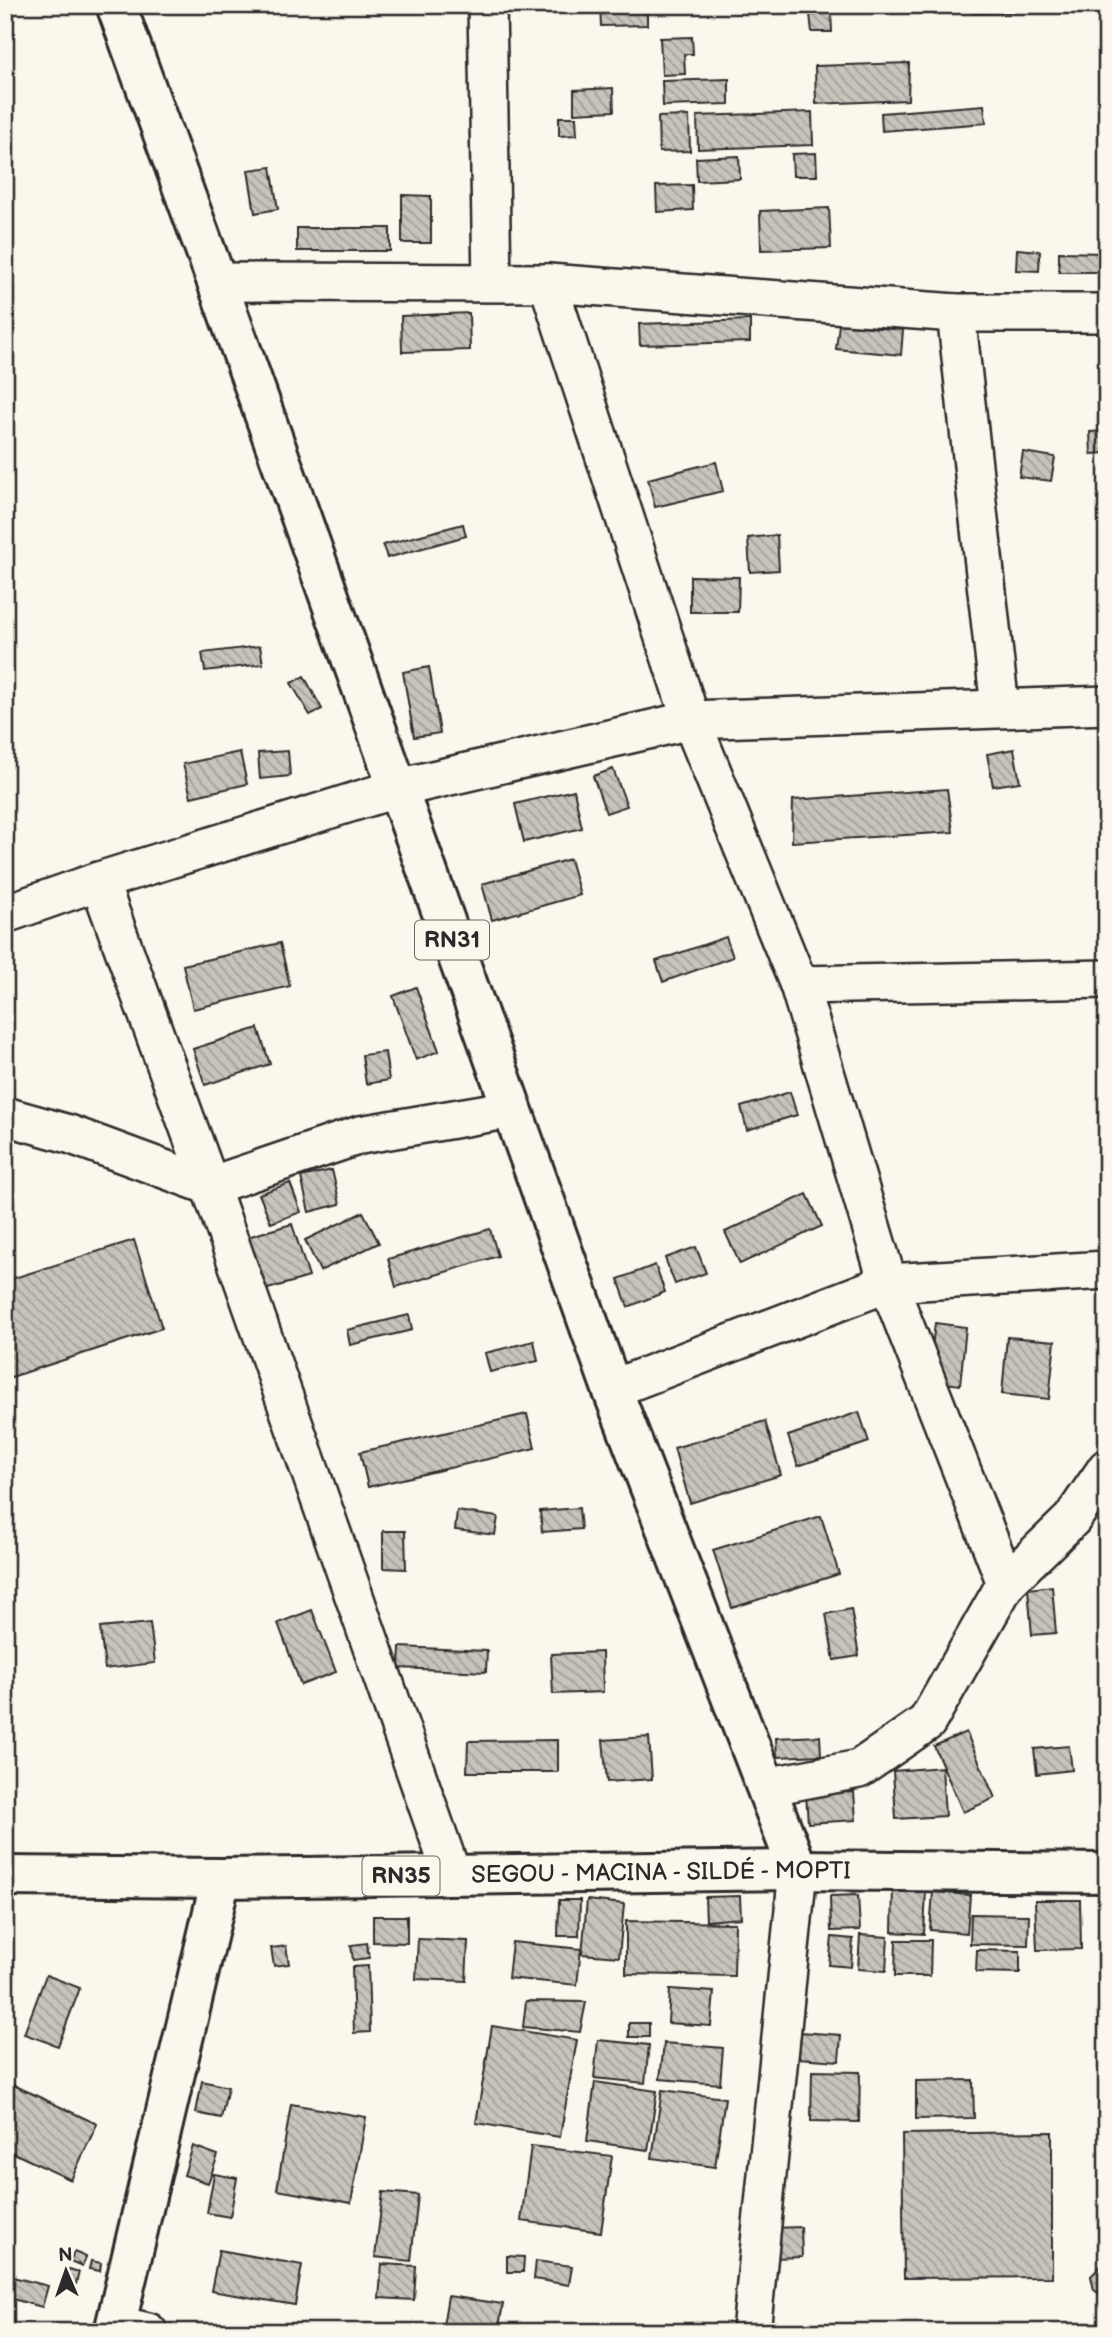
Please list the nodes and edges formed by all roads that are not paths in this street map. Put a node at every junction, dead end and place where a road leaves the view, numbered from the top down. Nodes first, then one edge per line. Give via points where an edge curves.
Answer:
1 (116, 5) edge
2 (487, 5) edge
3 (217, 282) junction
4 (492, 282) junction
5 (548, 283) junction
6 (956, 313) junction
7 (1107, 313) edge
8 (1107, 705) edge
9 (1000, 708) junction
10 (691, 720) junction
11 (398, 788) junction
12 (99, 881) junction
13 (5, 914) edge
14 (1107, 979) edge
15 (799, 985) junction
16 (512, 1109) junction
17 (5, 1116) edge
18 (210, 1185) junction
19 (1107, 1270) edge
20 (888, 1283) junction
21 (612, 1389) junction
22 (1107, 1468) edge
23 (1089, 1519) edge
24 (1006, 1583) junction
25 (765, 1787) junction
26 (797, 1870) junction
27 (1107, 1873) edge
28 (452, 1875) junction
29 (5, 1876) edge
30 (221, 1878) junction
31 (126, 2330) edge
32 (751, 2332) edge

1 - 3 main road, RN31
2 - 4 street
3 - 4 street
3 - 11 main road, RN31
4 - 5 street
5 - 6 street
5 - 10 street
6 - 7 street
6 - 9 street
8 - 9 street
9 - 10 street
10 - 11 street
10 - 15 street
11 - 12 street
11 - 16 main road, RN31
12 - 13 street
12 - 18 street
14 - 15 street
15 - 20 street
16 - 18 street via 360,1135
16 - 21 main road, RN31
17 - 18 street
18 - 28 street
19 - 20 street
20 - 21 street
20 - 24 street
21 - 25 main road, RN31
22 - 23 street
23 - 24 street
24 - 25 street via 927,1722 859,1769
25 - 26 main road, RN31
26 - 27 main road, SEGOU - MACINA - SILDÉ - MOPTI / RN35
26 - 28 main road, SEGOU - MACINA - SILDÉ - MOPTI / RN35
26 - 32 street
28 - 30 main road, SEGOU - MACINA - SILDÉ - MOPTI / RN35
29 - 30 main road, SEGOU - MACINA - SILDÉ - MOPTI / RN35
30 - 31 main road

